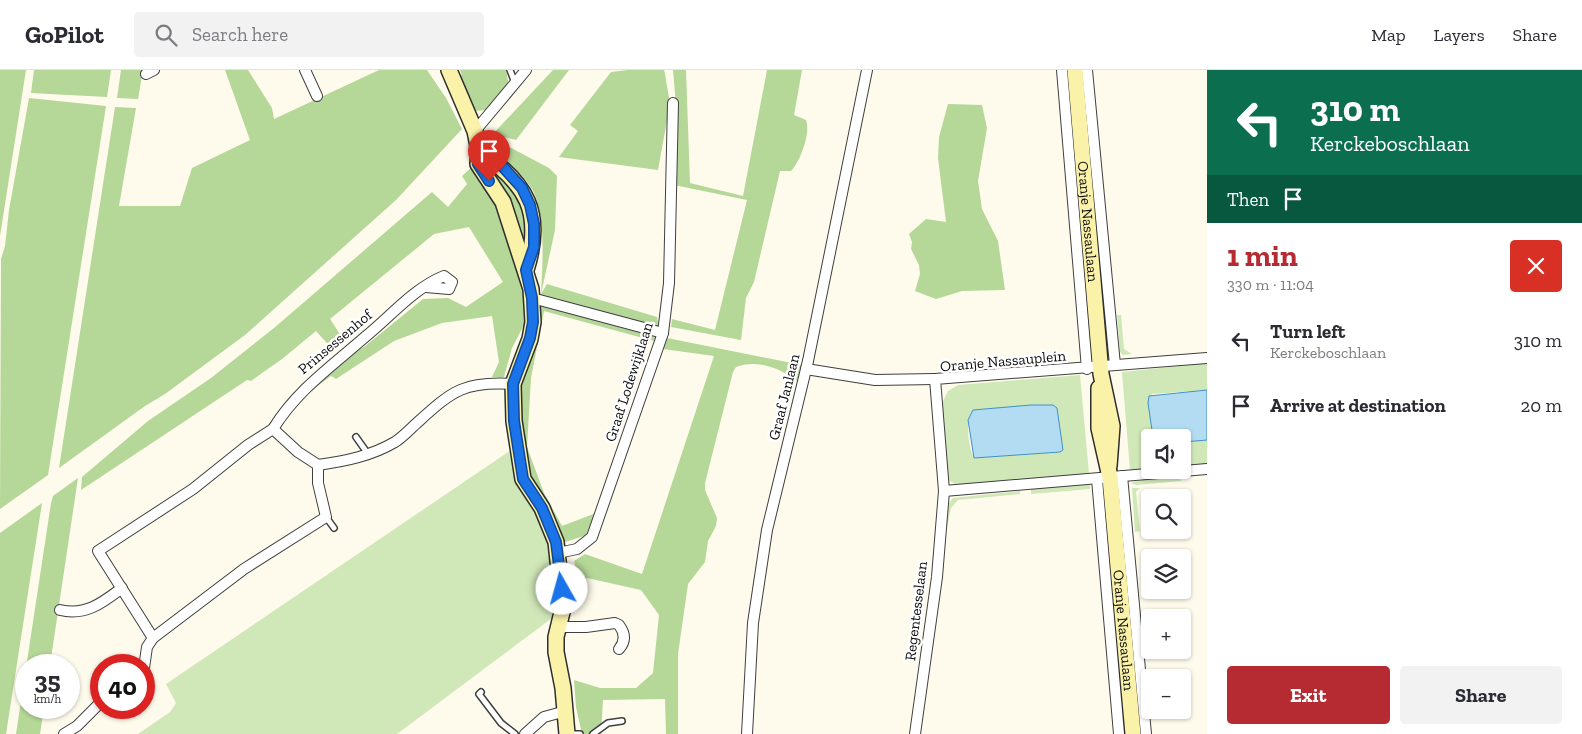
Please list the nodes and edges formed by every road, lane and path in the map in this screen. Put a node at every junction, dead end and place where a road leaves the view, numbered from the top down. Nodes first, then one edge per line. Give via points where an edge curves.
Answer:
1 (304, 70) edge
2 (449, 70) edge
3 (510, 70) edge
4 (526, 70) edge
5 (867, 70) edge
6 (1062, 70) edge
7 (1075, 70) edge
8 (1088, 70) edge
9 (515, 84) junction
10 (317, 96) dead end
11 (673, 103) dead end
12 (475, 131) junction
13 (479, 151) junction
14 (526, 270) junction
15 (426, 287) dead end
16 (532, 298) junction
17 (663, 333) junction
18 (1207, 358) edge
19 (1101, 368) junction
20 (806, 369) junction
21 (935, 379) junction
22 (513, 384) junction
23 (273, 429) junction
24 (356, 437) dead end
25 (368, 455) junction
26 (318, 465) junction
27 (1207, 469) edge
28 (1110, 474) junction
29 (944, 491) junction
30 (326, 517) junction
31 (334, 528) dead end
32 (558, 553) junction
33 (122, 588) junction
34 (60, 610) dead end
35 (559, 626) junction
36 (153, 638) junction
37 (619, 649) dead end
38 (146, 654) edge
39 (481, 692) dead end
40 (566, 711) junction
41 (90, 713) edge
42 (622, 721) dead end
43 (64, 734) edge
44 (515, 734) edge
45 (525, 734) edge
46 (567, 734) edge
47 (580, 734) edge
48 (594, 734) edge
49 (747, 734) edge
50 (915, 734) edge
51 (1119, 734) edge
52 (1132, 734) edge
53 (1146, 734) edge

1 - 10 street
2 - 12 street
3 - 9 lane
4 - 9 street
5 - 20 street, Graaf Janlaan
6 - 19 street, Oranje Nassaulaan
7 - 19 street, Oranje Nassaulaan
8 - 19 street, Oranje Nassaulaan
9 - 12 street
11 - 17 street, Graaf Lodewijklaan via 669,283
12 - 13 street
13 - 14 street via 478,164 503,202
13 - 14 street via 503,167 522,188 530,205 534,247
14 - 16 street
15 - 23 street, Prinsessenhof via 303,389
16 - 17 street
16 - 22 street via 530,338
17 - 32 street, Graaf Lodewijklaan via 592,537 577,549
18 - 19 street, Oranje Nassauplein
19 - 21 street, Oranje Nassauplein
19 - 28 street, Oranje Nassaulaan via 1099,428
20 - 21 street via 875,380
20 - 49 street, Graaf Janlaan via 767,530 753,623
21 - 29 street, Oranje Nassauplein
22 - 25 street via 476,384 458,390 440,401 396,441
22 - 32 street via 514,421 523,479 547,518
23 - 26 street
23 - 33 street via 193,489 98,551
24 - 25 lane
25 - 26 street
26 - 30 street via 318,483
27 - 28 street
28 - 29 street
28 - 51 street, Oranje Nassaulaan
28 - 52 street, Oranje Nassaulaan
28 - 53 street, Oranje Nassaulaan
29 - 50 street, Regentesselaan via 937,577
30 - 31 lane
30 - 36 street via 244,570
32 - 35 street via 563,608
33 - 34 street via 88,610 73,613
33 - 36 street
35 - 37 street via 619,625 624,634
35 - 40 street via 556,652
36 - 38 street
39 - 44 lane via 479,694 501,723
40 - 45 street via 544,717
40 - 46 street
41 - 43 street
42 - 48 lane via 608,723
46 - 47 lane

